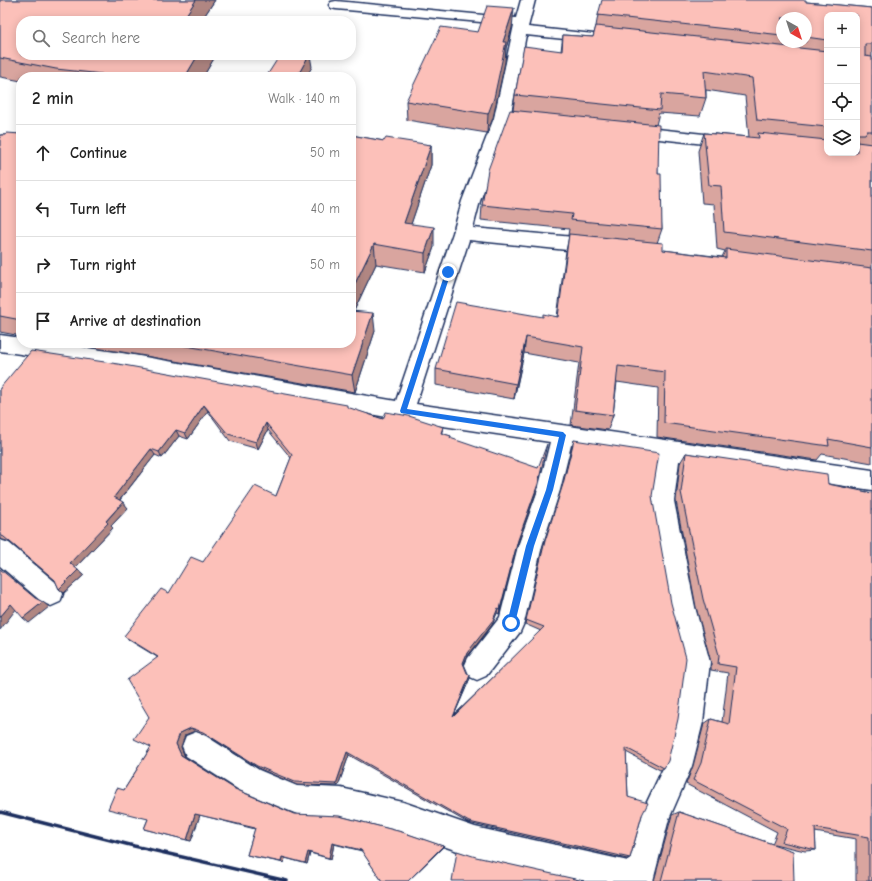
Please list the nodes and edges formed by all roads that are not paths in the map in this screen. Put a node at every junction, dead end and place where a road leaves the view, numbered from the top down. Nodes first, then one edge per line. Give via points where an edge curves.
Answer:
1 (528, 0) edge
2 (336, 5) dead end
3 (521, 26) junction
4 (614, 40) edge
5 (613, 130) edge
6 (748, 144) edge
7 (462, 233) junction
8 (611, 248) edge
9 (0, 343) edge
10 (16, 345) edge
11 (34, 348) edge
12 (403, 411) junction
13 (563, 435) junction
14 (670, 450) junction
15 (872, 480) edge
16 (0, 551) edge
17 (51, 594) dead end
18 (477, 667) dead end
19 (196, 746) dead end
20 (638, 880) edge

1 - 3 street
2 - 3 street
3 - 4 street
3 - 7 street via 510,119 471,201
5 - 6 street
7 - 8 street
7 - 12 street
9 - 10 street
11 - 12 street via 122,361
12 - 13 street
13 - 14 street
13 - 18 street via 549,490 530,546 511,623
14 - 15 street
14 - 20 street via 662,501 682,607 697,662 689,722 678,766 655,817
16 - 17 street
19 - 20 street via 249,780 297,800 341,802 403,817 475,842

